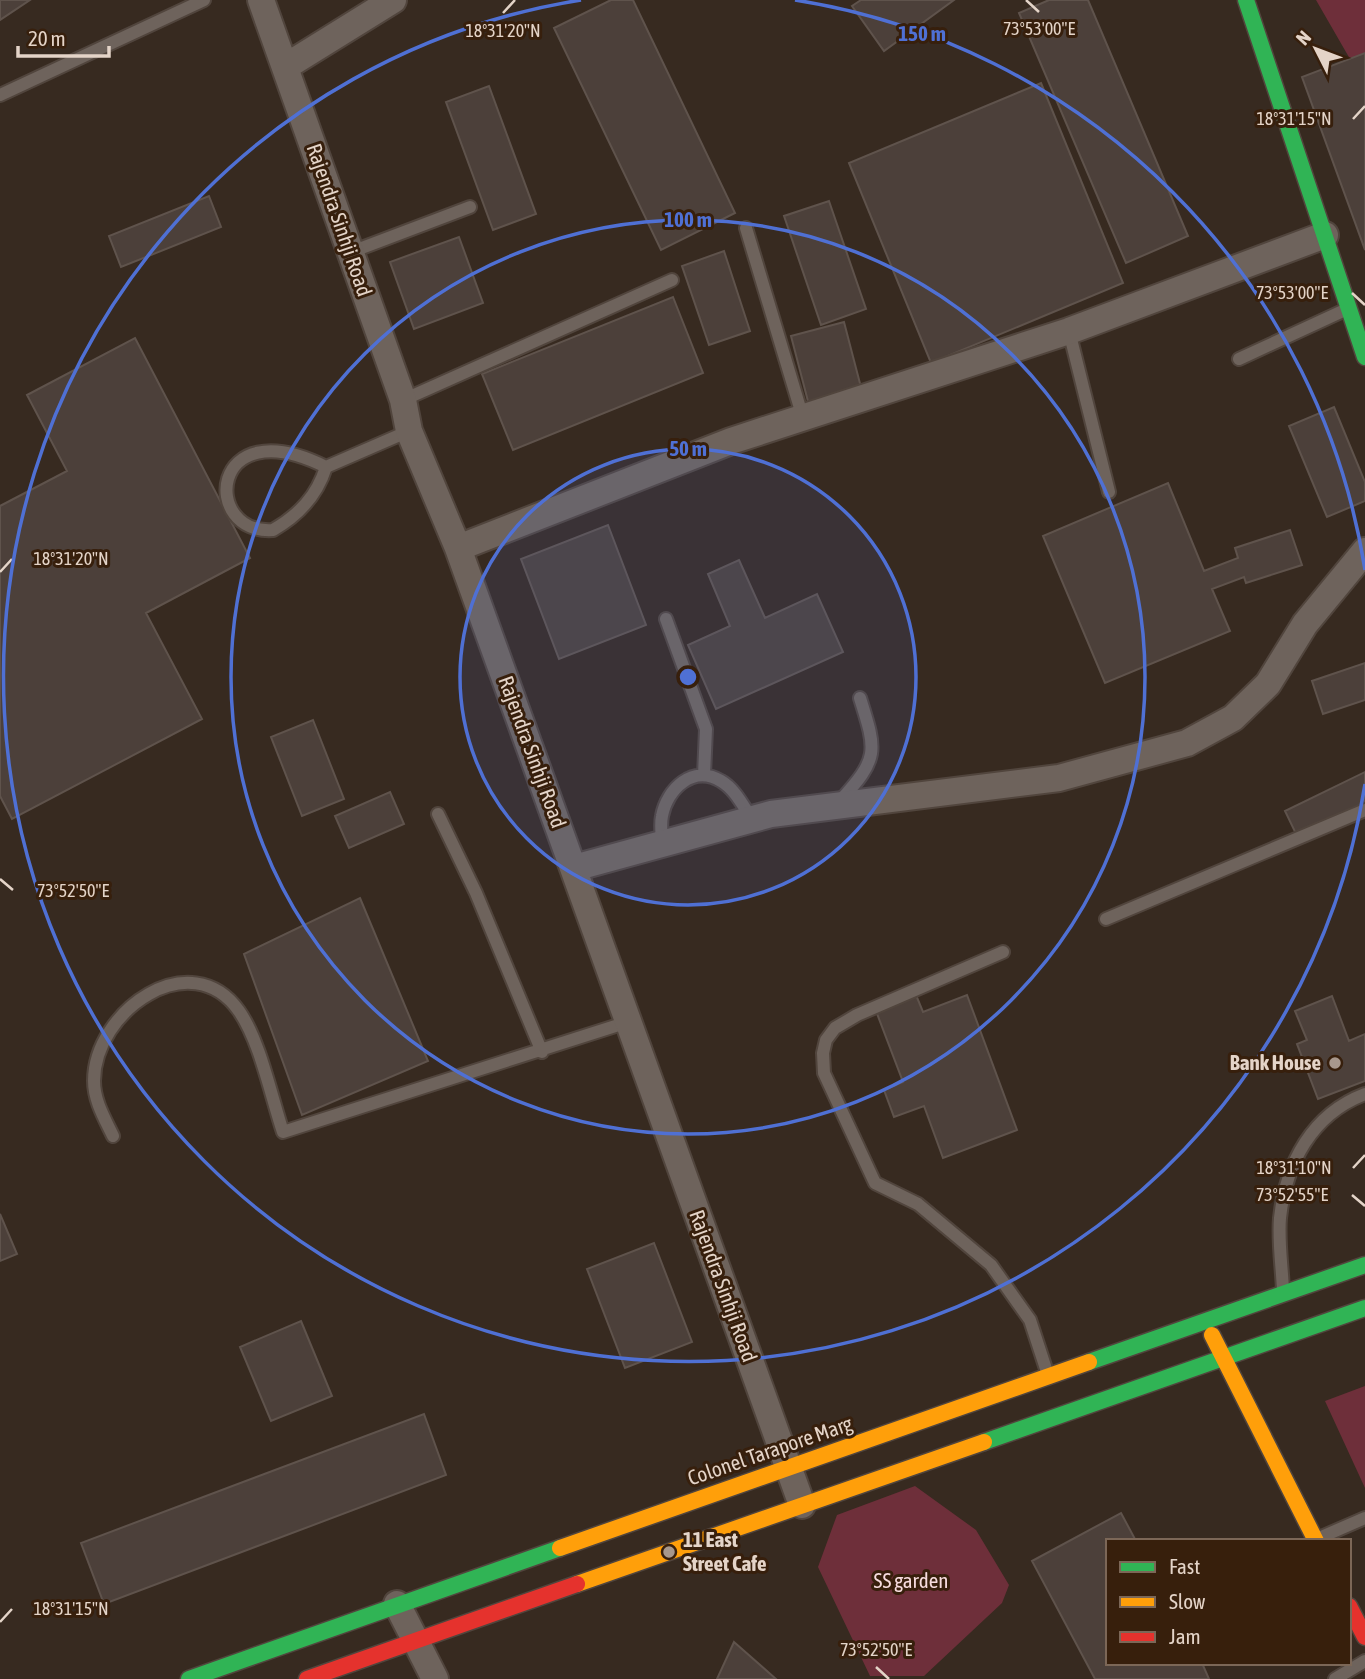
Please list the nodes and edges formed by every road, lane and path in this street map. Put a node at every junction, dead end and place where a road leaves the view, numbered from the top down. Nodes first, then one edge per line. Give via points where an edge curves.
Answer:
1 (204, 0) edge
2 (261, 0) edge
3 (393, 0) edge
4 (1246, 0) edge
5 (285, 67) junction
6 (0, 95) edge
7 (470, 207) dead end
8 (746, 228) dead end
9 (1325, 235) junction
10 (351, 252) junction
11 (671, 280) dead end
12 (1349, 309) junction
13 (1069, 331) junction
14 (1365, 356) edge
15 (1239, 359) dead end
16 (403, 400) junction
17 (803, 418) junction
18 (409, 430) junction
19 (326, 467) junction
20 (1109, 492) dead end
21 (458, 548) junction
22 (1365, 551) edge
23 (666, 619) dead end
24 (860, 698) dead end
25 (704, 775) junction
26 (835, 807) junction
27 (1365, 810) edge
28 (438, 814) dead end
29 (752, 819) junction
30 (662, 844) junction
31 (573, 869) junction
32 (1106, 919) dead end
33 (1003, 952) dead end
34 (628, 1022) junction
35 (542, 1052) junction
36 (1365, 1094) edge
37 (113, 1136) dead end
38 (1365, 1265) edge
39 (1283, 1294) junction
40 (1365, 1308) edge
41 (1205, 1321) junction
42 (1223, 1358) junction
43 (1048, 1376) junction
44 (788, 1467) junction
45 (802, 1505) junction
46 (1365, 1518) edge
47 (1315, 1539) edge
48 (1318, 1539) edge
49 (397, 1604) junction
50 (1351, 1610) edge
51 (1365, 1637) edge
52 (416, 1641) junction
53 (1365, 1661) edge
54 (190, 1679) edge
55 (307, 1679) edge
56 (435, 1679) edge
57 (1335, 1679) edge

1 - 6 lane
2 - 5 street, Rajendra Sinhji Road
3 - 5 street
4 - 9 main road
5 - 10 street, Rajendra Sinhji Road
7 - 10 lane
8 - 17 lane
9 - 12 main road
9 - 13 street
10 - 16 street, Rajendra Sinhji Road
11 - 16 lane
12 - 14 main road
12 - 15 lane
13 - 17 street
13 - 20 lane
16 - 18 street, Rajendra Sinhji Road
17 - 21 street
18 - 19 lane
18 - 21 street, Rajendra Sinhji Road
19 - 19 lane via 303,509 273,530 247,527 229,501 225,483 230,471 256,453 274,449 300,454
21 - 31 street, Rajendra Sinhji Road
22 - 26 street via 1305,624 1268,684 1233,718 1187,743 1059,778
23 - 25 lane via 706,729
24 - 26 lane via 874,742 871,763
25 - 29 lane via 728,786
25 - 30 lane via 690,776 674,789 661,819
26 - 29 street
27 - 32 lane
28 - 35 lane
29 - 30 street
30 - 31 street
31 - 34 street, Rajendra Sinhji Road
33 - 43 lane via 835,1028 826,1040 824,1073 875,1183 918,1203 991,1265 1030,1320
34 - 35 lane
34 - 44 street, Rajendra Sinhji Road
35 - 37 lane via 283,1132 239,1011 223,995 200,985 174,983 124,1010 96,1057 95,1096
36 - 39 lane via 1328,1114 1300,1152 1280,1219
38 - 39 main road, Colonel Tarapore Marg
39 - 41 main road, Colonel Tarapore Marg
40 - 42 main road
41 - 42 main road
41 - 43 main road, Colonel Tarapore Marg
42 - 45 main road
42 - 47 main road
43 - 44 main road, Colonel Tarapore Marg
44 - 45 street, Rajendra Sinhji Road
44 - 49 main road, Colonel Tarapore Marg
45 - 52 main road
46 - 48 lane
49 - 52 street
49 - 54 main road, Colonel Tarapore Marg
50 - 51 main road
52 - 55 main road
52 - 56 street
53 - 57 lane

